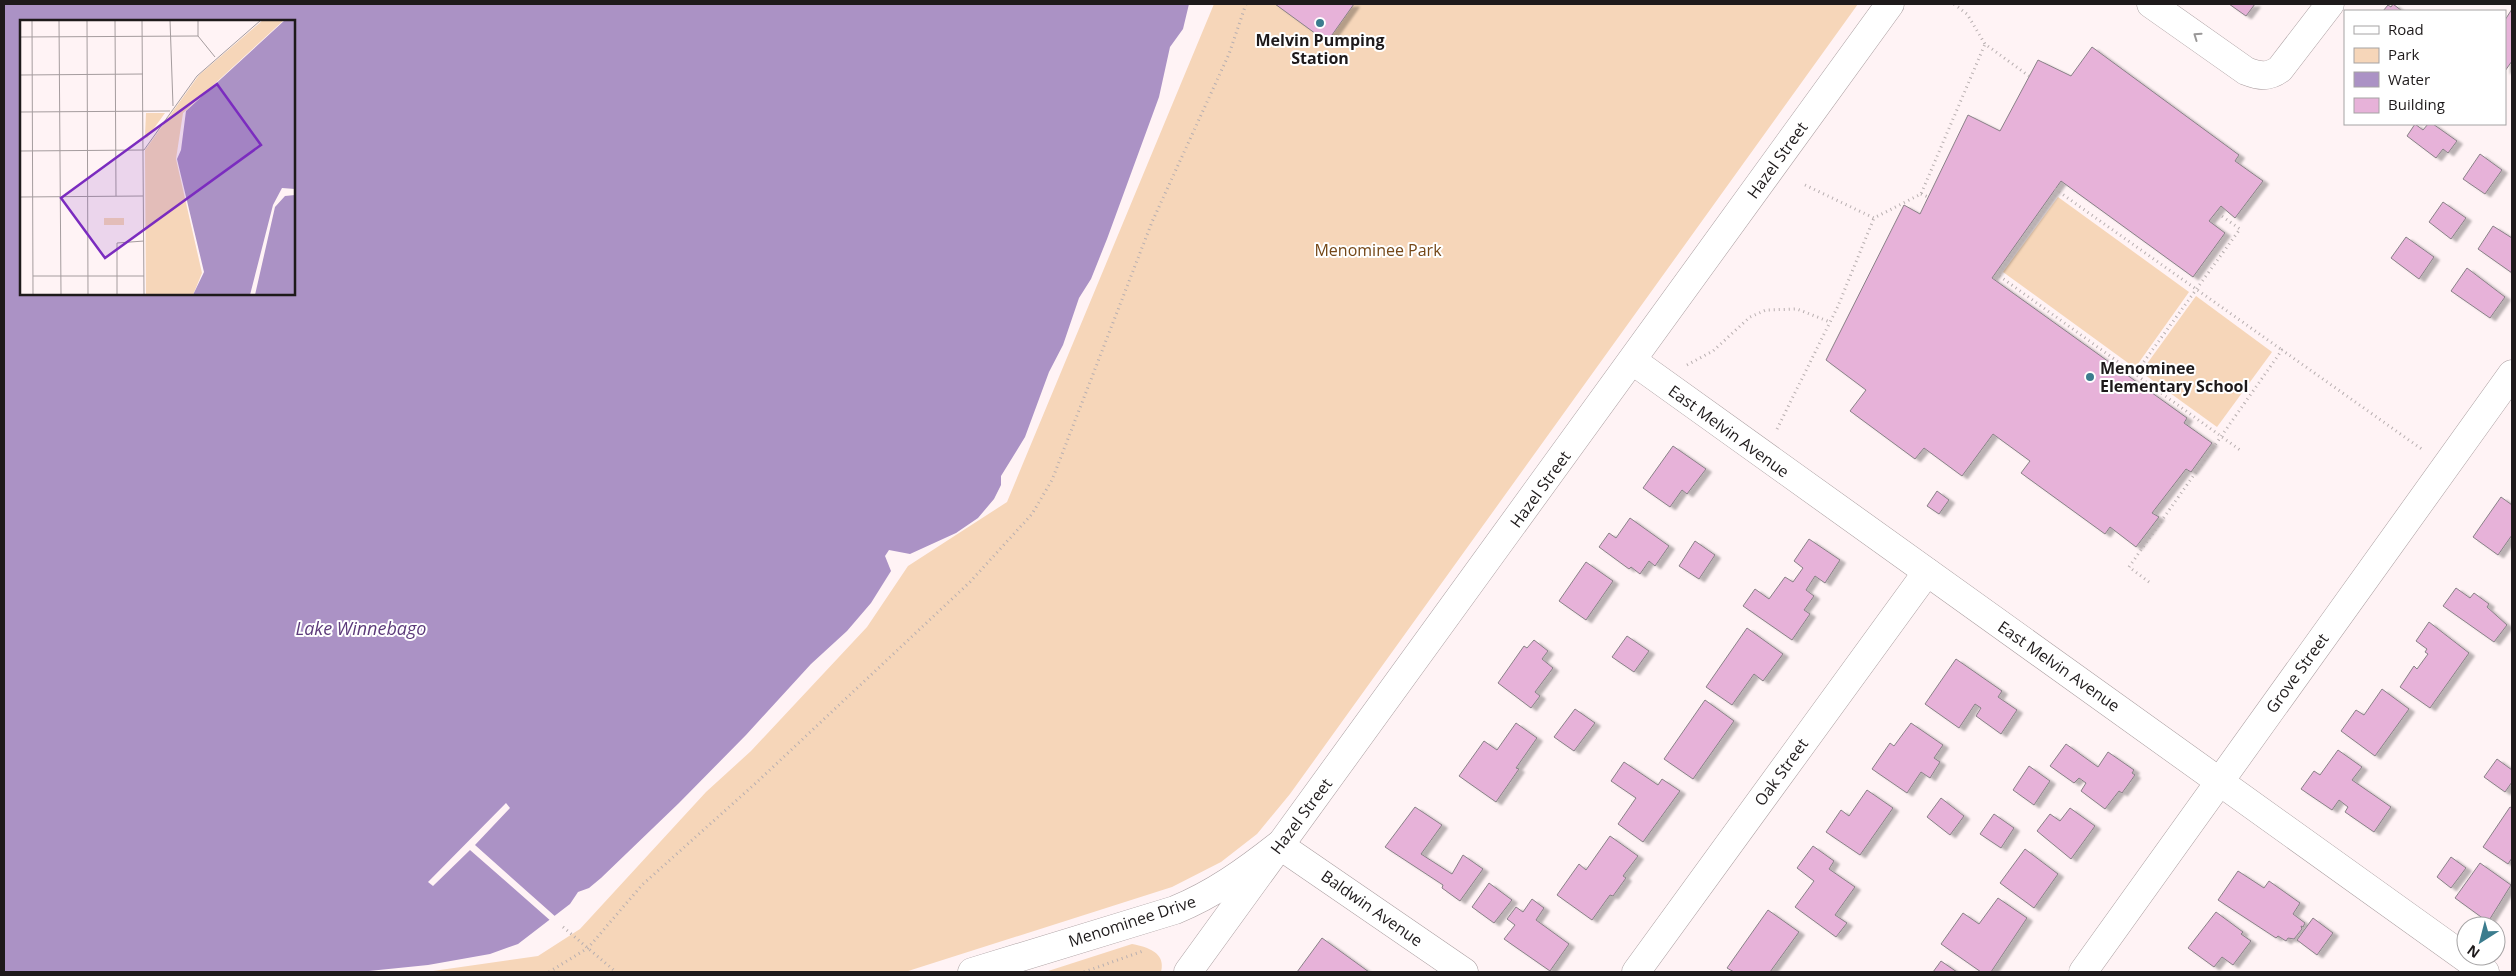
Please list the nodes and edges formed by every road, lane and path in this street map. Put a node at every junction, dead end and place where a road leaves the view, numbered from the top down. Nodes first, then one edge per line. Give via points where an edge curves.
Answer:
1 (1246, 4) edge
2 (1890, 4) edge
3 (1954, 4) edge
4 (2151, 4) edge
5 (2330, 4) edge
6 (1985, 44) junction
7 (2029, 76) dead end
8 (1805, 184) dead end
9 (1921, 194) junction
10 (1928, 197) dead end
11 (2216, 212) dead end
12 (1874, 218) junction
13 (2196, 290) junction
14 (1830, 322) junction
15 (2102, 350) junction
16 (2282, 350) junction
17 (2099, 355) dead end
18 (1633, 361) junction
19 (1687, 365) dead end
20 (2135, 374) junction
21 (2512, 374) edge
22 (1777, 429) dead end
23 (2221, 437) junction
24 (2240, 450) dead end
25 (2423, 450) dead end
26 (1927, 572) junction
27 (2149, 582) dead end
28 (2220, 780) junction
29 (1279, 845) junction
30 (563, 928) dead end
31 (588, 948) junction
32 (1143, 951) dead end
33 (549, 972) edge
34 (616, 972) edge
35 (972, 972) edge
36 (1084, 972) edge
37 (1188, 972) edge
38 (1464, 972) edge
39 (1636, 972) edge
40 (2083, 972) edge
41 (2485, 972) edge

1 - 31 path via 1229,54 1148,232 1052,480 1032,514 970,582 901,648 642,885
2 - 18 street, Hazel Street
3 - 6 path via 1967,14
5 -> 4 street via 2280,70 2274,74 2257,75
6 - 7 path
6 - 9 path
8 - 12 path
9 - 10 path
9 - 12 path
11 - 13 path via 2240,229
12 - 14 path
13 - 15 path via 2057,190 1998,275
13 - 16 path
13 - 20 path
14 - 19 path via 1796,309 1766,310 1750,317 1713,351
14 - 22 path
15 - 17 path
15 - 20 path
16 - 23 path
16 - 25 path
18 - 26 street, East Melvin Avenue
18 - 29 street, Hazel Street
20 - 23 path
21 - 28 street, Grove Street
23 - 24 path
23 - 27 path via 2129,567
26 - 28 street, East Melvin Avenue
26 - 39 street, Oak Street
28 - 40 street, Grove Street
28 - 41 street, East Melvin Avenue
29 - 35 street, Menominee Drive via 1239,877 1175,910
29 - 37 street, Hazel Street
29 - 38 street, Baldwin Avenue
30 - 31 path
31 - 33 path
31 - 34 path
32 - 36 path

